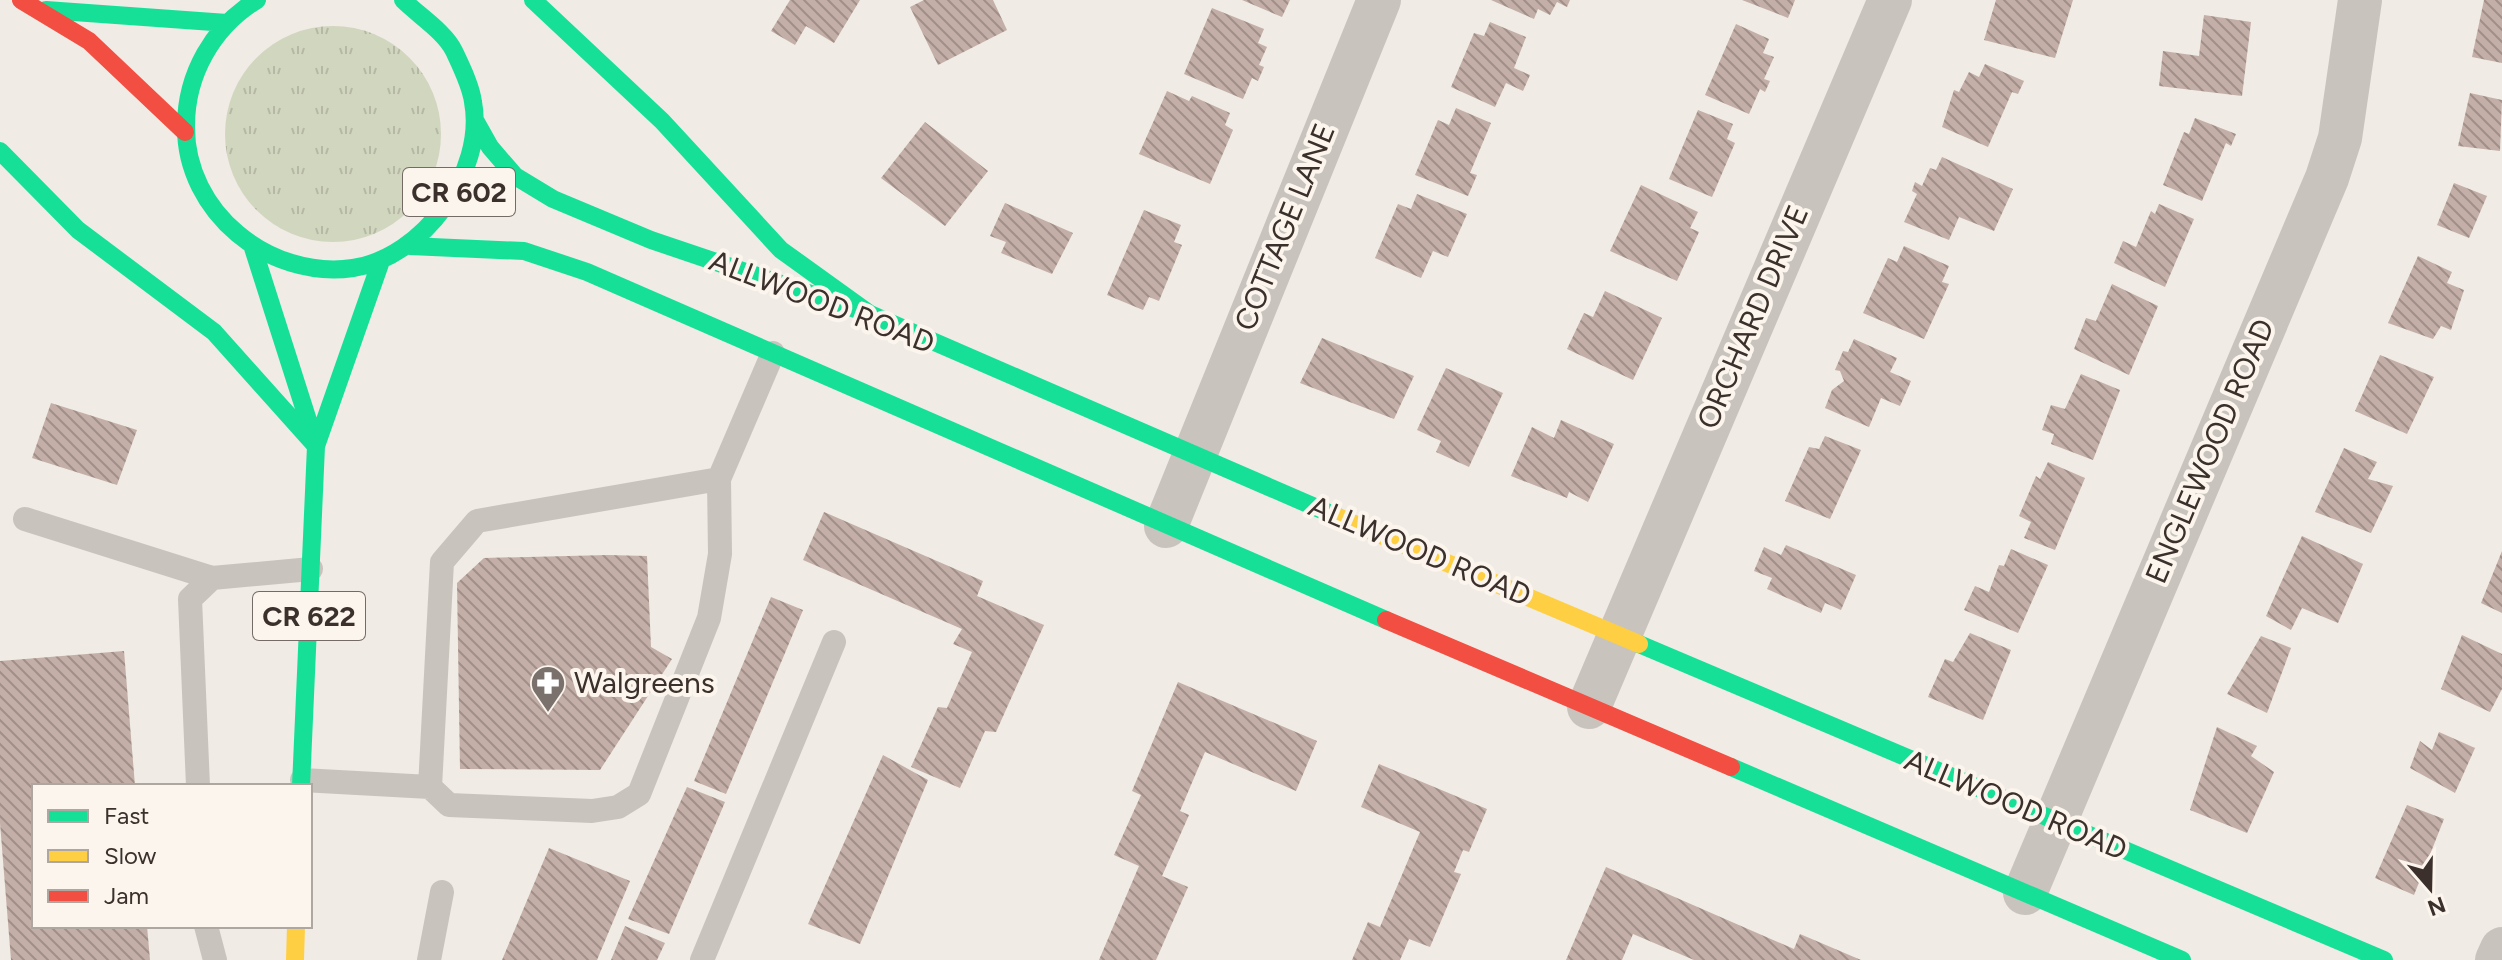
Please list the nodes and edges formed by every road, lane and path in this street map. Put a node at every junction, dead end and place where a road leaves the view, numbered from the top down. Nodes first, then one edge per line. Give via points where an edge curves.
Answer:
1 (21, 0) edge
2 (257, 0) edge
3 (403, 0) edge
4 (533, 0) edge
5 (1379, 0) edge
6 (1890, 0) edge
7 (2360, 0) edge
8 (421, 7) edge
9 (46, 10) junction
10 (227, 23) junction
11 (476, 122) junction
12 (185, 132) junction
13 (0, 151) edge
14 (410, 246) junction
15 (253, 248) junction
16 (381, 261) junction
17 (870, 314) junction
18 (773, 353) junction
19 (316, 446) junction
20 (1194, 456) junction
21 (719, 479) junction
22 (25, 519) dead end
23 (1166, 526) junction
24 (311, 569) junction
25 (212, 578) junction
26 (1619, 636) junction
27 (834, 642) dead end
28 (1589, 707) junction
29 (302, 783) edge
30 (198, 784) edge
31 (430, 787) junction
32 (2057, 823) junction
33 (442, 892) dead end
34 (2025, 893) junction
35 (207, 928) edge
36 (296, 928) edge
37 (2502, 949) edge
38 (215, 960) edge
39 (295, 960) edge
40 (429, 960) edge
41 (702, 960) edge
42 (2182, 960) edge
43 (2384, 960) edge
44 (2497, 960) edge

1 - 9 main road
2 - 10 main road, CR 602
3 - 8 main road, CR 602
4 - 17 main road via 662,121 781,250
5 - 20 street, COTTAGE LANE
6 - 26 street, ORCHARD DRIVE
7 - 32 street, ENGLEWOOD ROAD via 2340,138 2327,178
8 - 11 main road, CR 602 via 452,45 470,81
9 - 10 main road
9 - 12 main road via 132,78
10 - 12 main road, CR 602 via 203,55 188,93
11 - 14 main road, CR 602 via 472,158 459,192 438,222
11 - 17 main road, ALLWOOD ROAD / CR 602 via 515,176 548,196 651,240
12 - 15 main road, CR 602 via 191,167 205,199
13 - 19 main road via 78,230 214,332
14 - 16 main road, CR 602
14 - 18 main road, ALLWOOD ROAD / CR 602 via 524,251 587,272
15 - 16 main road, CR 602 via 283,263 316,269 349,269
15 - 19 main road, CR 622
16 - 19 main road, CR 622
17 - 20 main road, ALLWOOD ROAD / CR 602
18 - 21 lane
18 - 23 main road, ALLWOOD ROAD / CR 602
19 - 24 main road, CR 622
20 - 23 street, COTTAGE LANE
20 - 26 main road, ALLWOOD ROAD / CR 602
21 - 31 lane via 477,521 442,562
21 - 31 lane via 720,554 709,618 639,794 618,807 592,811 449,805
22 - 25 lane
23 - 28 main road, ALLWOOD ROAD / CR 602
24 - 25 lane
24 - 29 main road, CR 622
25 - 30 lane via 190,599
26 - 28 street, ORCHARD DRIVE
26 - 32 main road, ALLWOOD ROAD / CR 602
27 - 41 lane
28 - 34 main road, ALLWOOD ROAD / CR 602
29 - 31 lane
32 - 34 street, ENGLEWOOD ROAD
32 - 43 main road, ALLWOOD ROAD / CR 602
33 - 40 lane
34 - 42 main road, ALLWOOD ROAD / CR 602
35 - 38 lane
36 - 39 main road
37 - 44 street

